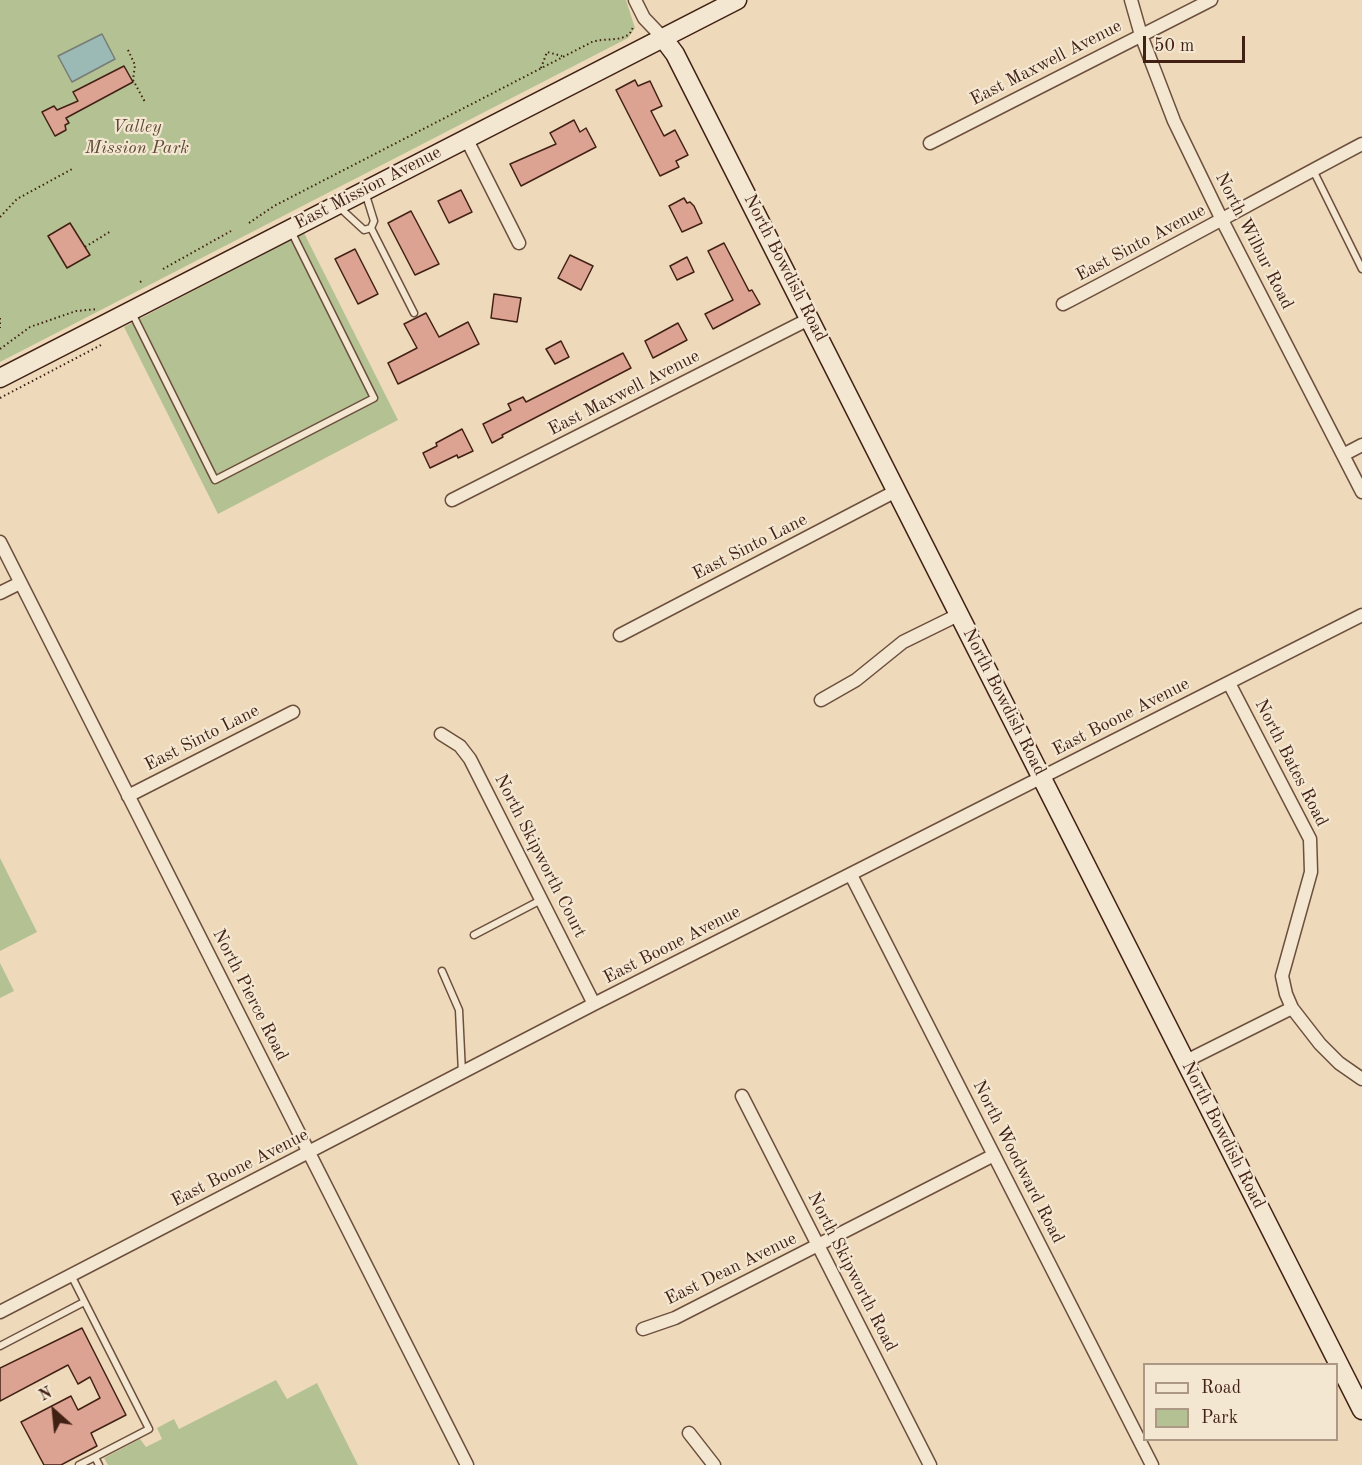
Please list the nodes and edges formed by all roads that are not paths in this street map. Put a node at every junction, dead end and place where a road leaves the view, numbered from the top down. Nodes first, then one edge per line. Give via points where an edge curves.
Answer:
1 (635, 0) edge
2 (737, 0) edge
3 (1131, 0) edge
4 (1211, 0) edge
5 (1141, 35) junction
6 (663, 38) junction
7 (466, 138) junction
8 (930, 142) dead end
9 (1362, 144) edge
10 (1312, 170) junction
11 (365, 190) junction
12 (337, 204) junction
13 (1222, 220) junction
14 (289, 228) junction
15 (371, 228) junction
16 (519, 243) dead end
17 (1362, 269) edge
18 (1063, 304) dead end
19 (130, 310) junction
20 (414, 313) dead end
21 (811, 318) junction
22 (0, 378) edge
23 (1362, 446) edge
24 (1343, 455) junction
25 (898, 490) junction
26 (1362, 492) edge
27 (452, 500) dead end
28 (0, 542) edge
29 (20, 583) junction
30 (0, 593) edge
31 (960, 614) junction
32 (1362, 615) edge
33 (620, 635) dead end
34 (1229, 683) junction
35 (821, 700) dead end
36 (292, 712) dead end
37 (441, 734) dead end
38 (1042, 777) junction
39 (128, 796) junction
40 (851, 875) junction
41 (542, 900) junction
42 (474, 935) dead end
43 (442, 971) dead end
44 (594, 1004) junction
45 (1292, 1008) junction
46 (1186, 1061) junction
47 (462, 1073) junction
48 (1362, 1079) edge
49 (742, 1095) dead end
50 (310, 1152) junction
51 (994, 1155) junction
52 (818, 1245) junction
53 (71, 1275) junction
54 (84, 1302) junction
55 (0, 1312) edge
56 (643, 1329) dead end
57 (0, 1346) edge
58 (1362, 1410) edge
59 (689, 1433) dead end
60 (95, 1457) junction
61 (79, 1465) edge
62 (99, 1465) edge
63 (467, 1465) edge
64 (714, 1465) edge
65 (930, 1465) edge
66 (1152, 1465) edge

1 - 6 street, North Bowdish Road via 644,18
2 - 6 street, East Mission Avenue
3 - 5 street, North Wilbur Road
4 - 5 street, East Maxwell Avenue
5 - 8 street, East Maxwell Avenue
5 - 13 street, North Wilbur Road via 1174,121
6 - 7 street, East Mission Avenue
6 - 21 street, North Bowdish Road via 675,54
7 - 11 street, East Mission Avenue
7 - 16 street
9 - 10 street, East Sinto Avenue
10 - 13 street, East Sinto Avenue
10 - 17 lane
11 - 12 street, East Mission Avenue
11 - 15 lane via 374,221
12 - 14 street, East Mission Avenue
12 - 15 lane via 364,230
13 - 18 street, East Sinto Avenue
13 - 24 street, North Wilbur Road
14 - 19 street, East Mission Avenue
14 - 19 lane via 374,398 215,480
15 - 20 lane
19 - 22 street, East Mission Avenue
21 - 25 street, North Bowdish Road
21 - 27 street, East Maxwell Avenue
23 - 24 street
24 - 26 street, North Wilbur Road
25 - 31 street, North Bowdish Road
25 - 33 street, East Sinto Lane
28 - 29 street, North Pierce Road
29 - 30 street
29 - 39 street, North Pierce Road
31 - 35 street via 903,642 856,681
31 - 38 street, North Bowdish Road
32 - 34 street, East Boone Avenue
34 - 38 street, East Boone Avenue
34 - 45 street, North Bates Road via 1310,839 1311,872 1282,976
36 - 39 street, East Sinto Lane
37 - 41 street, North Skipworth Court via 460,746 470,759
38 - 40 street, East Boone Avenue
38 - 46 street, North Bowdish Road
39 - 50 street, North Pierce Road
40 - 44 street, East Boone Avenue
40 - 51 street, North Woodward Road
41 - 42 lane
41 - 44 street, North Skipworth Court
43 - 47 lane via 459,1010
44 - 47 street, East Boone Avenue
45 - 46 street
45 - 48 street, North Bates Road via 1333,1057
46 - 58 street, North Bowdish Road
47 - 50 street, East Boone Avenue
49 - 52 street, North Skipworth Road
50 - 53 street, East Boone Avenue
50 - 63 street, North Pierce Road
51 - 52 street, East Dean Avenue
51 - 66 street, North Woodward Road
52 - 56 street, East Dean Avenue via 675,1318
52 - 65 street, North Skipworth Road
53 - 54 lane
53 - 55 street, East Boone Avenue
54 - 57 lane
54 - 60 lane via 149,1429
59 - 64 street
60 - 61 lane
60 - 62 lane

